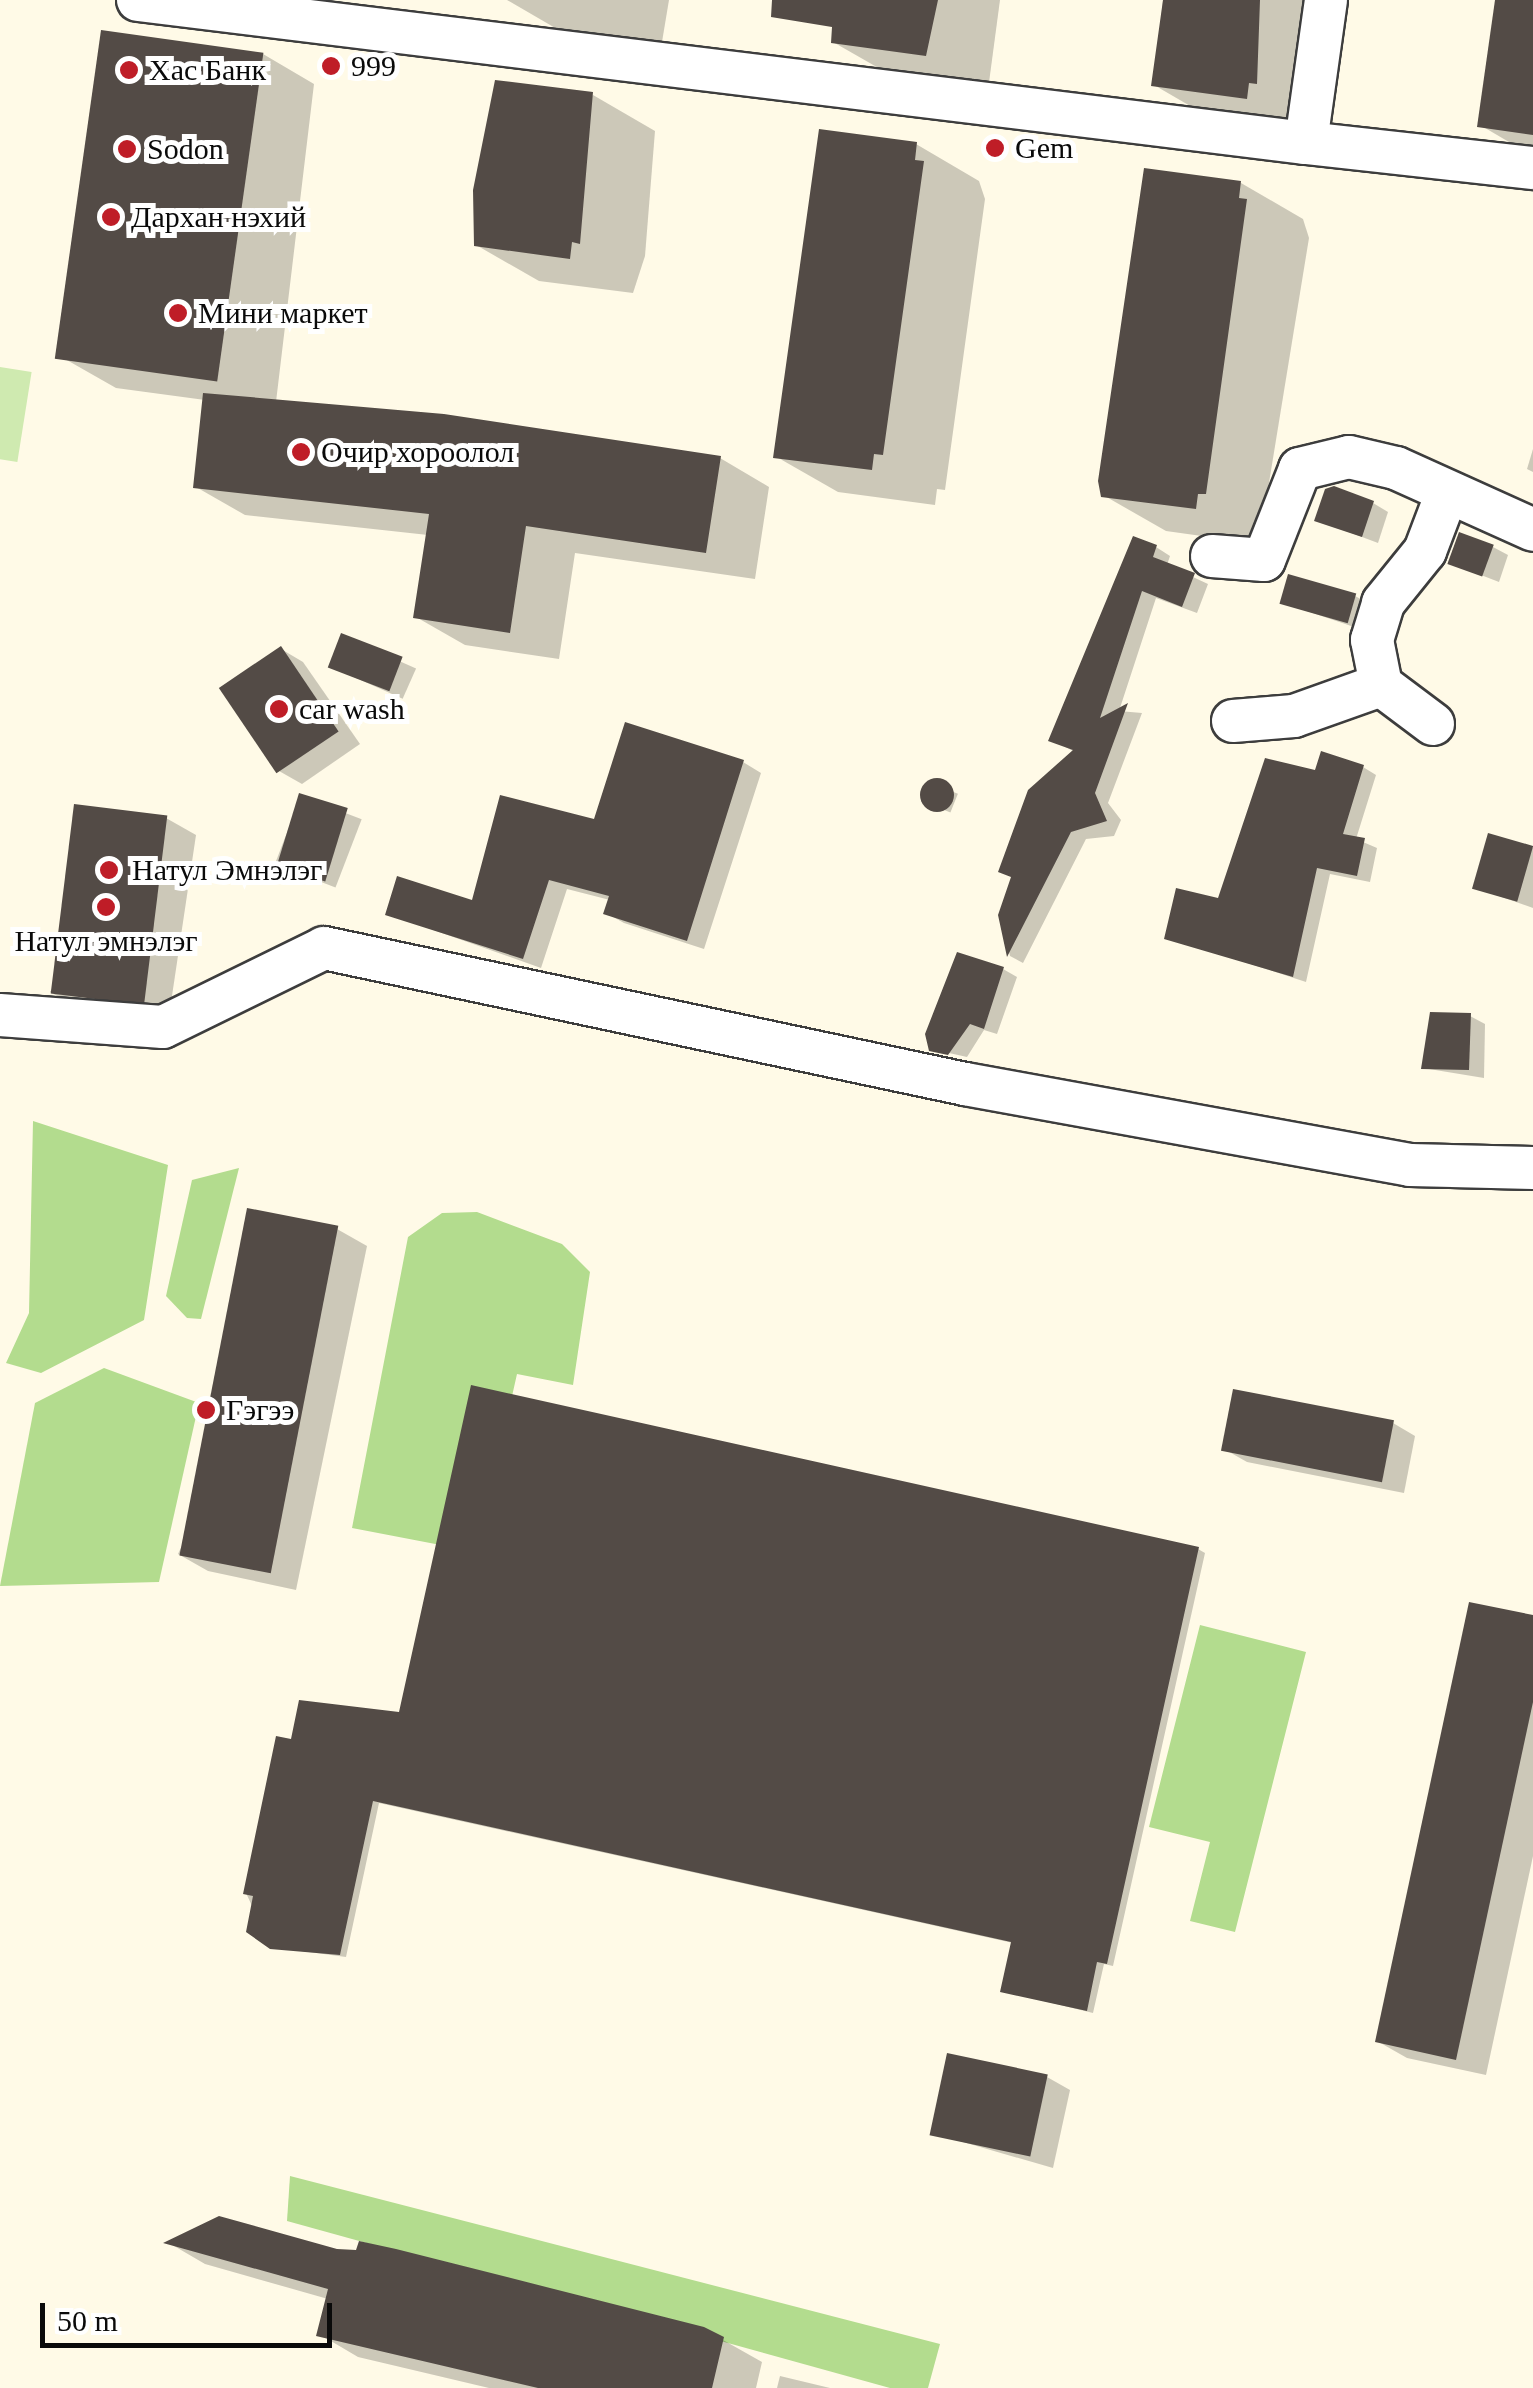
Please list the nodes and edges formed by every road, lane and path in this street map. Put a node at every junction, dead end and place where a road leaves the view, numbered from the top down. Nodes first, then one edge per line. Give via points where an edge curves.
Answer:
1 (138, 0) edge
2 (1326, 0) edge
3 (416, 15) edge
4 (1306, 143) junction
5 (1533, 168) edge
6 (1447, 493) junction
7 (1533, 530) edge
8 (1212, 556) dead end
9 (1380, 685) junction
10 (1233, 720) dead end
11 (1433, 724) dead end
12 (0, 1014) edge
13 (1533, 1168) edge

1 - 3 street
2 - 4 street
3 - 4 street
4 - 5 street
6 - 7 street
6 - 8 street via 1349,457 1300,468 1264,560
6 - 9 street via 1425,551 1383,602 1372,640
9 - 10 street via 1294,716
9 - 11 street
12 - 13 street via 164,1026 324,948 985,1088 1410,1164

